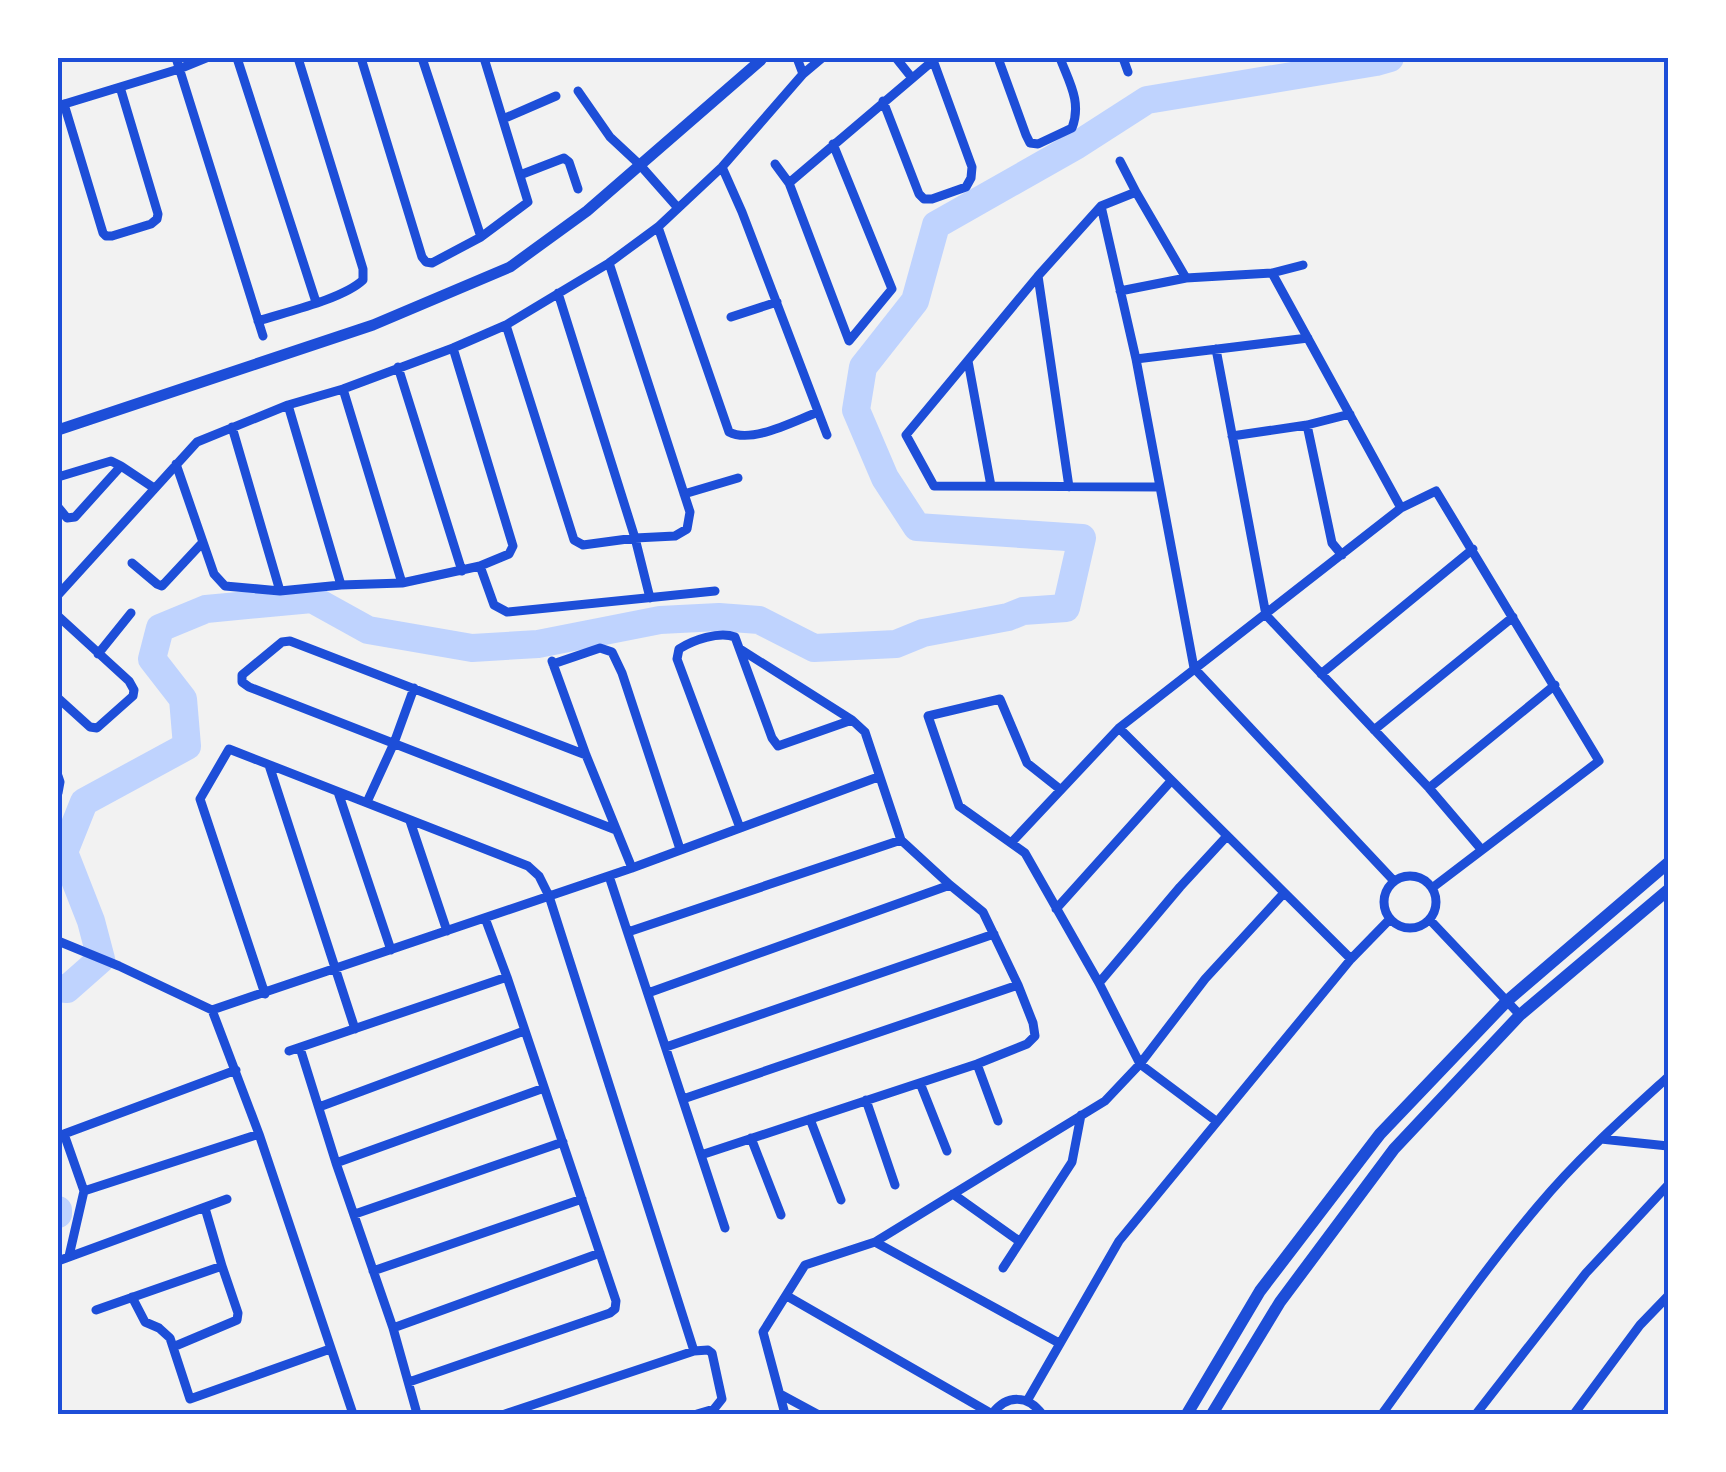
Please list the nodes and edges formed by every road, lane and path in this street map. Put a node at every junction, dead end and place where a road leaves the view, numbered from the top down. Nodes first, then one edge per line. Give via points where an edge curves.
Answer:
1 (176, 58) edge
2 (206, 58) edge
3 (237, 58) edge
4 (298, 58) edge
5 (361, 58) edge
6 (422, 58) edge
7 (496, 58) edge
8 (760, 58) edge
9 (798, 58) edge
10 (822, 58) edge
11 (896, 58) edge
12 (998, 58) edge
13 (1060, 58) edge
14 (1123, 58) edge
15 (935, 59) edge
16 (484, 60) edge
17 (180, 70) junction
18 (1128, 72) dead end
19 (803, 74) junction
20 (912, 78) junction
21 (120, 87) junction
22 (578, 91) dead end
23 (556, 96) dead end
24 (884, 101) junction
25 (61, 105) edge
26 (503, 120) junction
27 (834, 144) junction
28 (1120, 161) dead end
29 (774, 164) dead end
30 (640, 165) junction
31 (722, 167) junction
32 (520, 175) junction
33 (789, 183) junction
34 (578, 189) dead end
35 (1136, 192) junction
36 (1101, 206) junction
37 (678, 208) junction
38 (658, 227) junction
39 (481, 237) junction
40 (610, 263) junction
41 (1303, 265) dead end
42 (1272, 273) junction
43 (1038, 276) junction
44 (1186, 278) junction
45 (1120, 291) junction
46 (558, 293) junction
47 (316, 302) junction
48 (777, 302) junction
49 (732, 317) dead end
50 (258, 320) junction
51 (506, 325) junction
52 (263, 336) dead end
53 (1308, 338) junction
54 (453, 348) junction
55 (1216, 349) junction
56 (1136, 358) junction
57 (968, 360) junction
58 (398, 367) junction
59 (344, 389) junction
60 (288, 406) junction
61 (818, 412) junction
62 (1350, 414) junction
63 (1307, 425) junction
64 (232, 427) junction
65 (58, 430) edge
66 (827, 435) dead end
67 (1232, 436) junction
68 (176, 464) junction
69 (122, 466) junction
70 (58, 477) edge
71 (738, 478) dead end
72 (991, 486) junction
73 (1160, 487) junction
74 (154, 488) junction
75 (1069, 488) junction
76 (684, 494) junction
77 (58, 507) edge
78 (1401, 508) junction
79 (635, 538) junction
80 (202, 542) junction
81 (1472, 549) junction
82 (1342, 555) junction
83 (132, 563) dead end
84 (480, 566) junction
85 (462, 572) junction
86 (402, 583) junction
87 (341, 585) junction
88 (280, 591) junction
89 (714, 592) dead end
90 (58, 596) edge
91 (650, 598) junction
92 (131, 613) dead end
93 (1266, 615) junction
94 (58, 616) edge
95 (1514, 617) junction
96 (740, 649) junction
97 (98, 654) junction
98 (1194, 668) junction
99 (1322, 674) junction
100 (1554, 685) junction
101 (414, 688) junction
102 (58, 698) edge
103 (852, 720) junction
104 (1118, 728) junction
105 (1374, 730) junction
106 (394, 743) junction
107 (586, 755) junction
108 (269, 765) junction
109 (58, 776) edge
110 (878, 777) junction
111 (1171, 780) junction
112 (1429, 788) junction
113 (1061, 790) junction
114 (338, 791) junction
115 (58, 793) edge
116 (367, 802) junction
117 (410, 821) junction
118 (740, 828) junction
119 (616, 830) junction
120 (1227, 836) junction
121 (900, 840) junction
122 (1012, 843) junction
123 (680, 850) junction
124 (1481, 850) junction
125 (1668, 863) edge
126 (632, 868) junction
127 (609, 876) junction
128 (1394, 881) junction
129 (950, 885) junction
130 (1432, 888) junction
131 (1668, 890) edge
132 (1284, 893) junction
133 (550, 896) junction
134 (1056, 909) junction
135 (484, 918) junction
136 (1390, 920) junction
137 (1430, 920) junction
138 (448, 931) junction
139 (628, 932) junction
140 (994, 934) junction
141 (58, 940) edge
142 (391, 950) junction
143 (1350, 960) junction
144 (335, 970) junction
145 (508, 977) junction
146 (1018, 984) junction
147 (1099, 984) junction
148 (648, 993) junction
149 (265, 994) junction
150 (1506, 1001) junction
151 (212, 1010) junction
152 (1520, 1015) junction
153 (355, 1029) junction
154 (524, 1031) junction
155 (666, 1047) junction
156 (300, 1048) junction
157 (289, 1051) dead end
158 (978, 1064) junction
159 (1140, 1064) junction
160 (236, 1070) junction
161 (1668, 1077) edge
162 (920, 1082) junction
163 (544, 1088) junction
164 (683, 1099) junction
165 (866, 1100) junction
166 (319, 1107) junction
167 (1082, 1115) junction
168 (810, 1119) junction
169 (998, 1121) dead end
170 (1216, 1121) junction
171 (259, 1134) junction
172 (751, 1138) junction
173 (1601, 1139) junction
174 (563, 1142) junction
175 (1668, 1146) edge
176 (948, 1150) dead end
177 (701, 1154) junction
178 (336, 1163) junction
179 (894, 1184) dead end
180 (1668, 1185) edge
181 (84, 1191) junction
182 (953, 1194) junction
183 (227, 1199) dead end
184 (582, 1199) junction
185 (842, 1200) dead end
186 (205, 1208) junction
187 (355, 1214) junction
188 (781, 1215) dead end
189 (725, 1228) dead end
190 (1019, 1241) junction
191 (875, 1242) junction
192 (600, 1253) junction
193 (69, 1256) junction
194 (58, 1261) edge
195 (222, 1266) junction
196 (1002, 1268) dead end
197 (373, 1270) junction
198 (787, 1296) junction
199 (1668, 1296) edge
200 (132, 1298) junction
201 (96, 1310) dead end
202 (393, 1328) junction
203 (1059, 1343) junction
204 (173, 1347) junction
205 (330, 1348) junction
206 (694, 1351) junction
207 (409, 1382) junction
208 (779, 1394) junction
209 (1027, 1400) junction
210 (416, 1410) dead end
211 (714, 1412) edge
212 (349, 1413) edge
213 (506, 1414) edge
214 (697, 1414) edge
215 (785, 1414) edge
216 (817, 1414) edge
217 (992, 1414) edge
218 (1042, 1414) edge
219 (1187, 1414) edge
220 (1212, 1414) edge
221 (1382, 1414) edge
222 (1476, 1414) edge
223 (1574, 1414) edge

1 - 17 street
2 - 17 street
3 - 47 street
4 - 47 street via 363,269 356,286
5 - 39 street via 422,257 432,263
6 - 39 street
7 - 16 street
8 - 30 street
9 - 19 street
10 - 19 street
11 - 20 street
12 - 13 street via 1026,135 1038,144 1072,128 1076,118 1078,105
14 - 18 street
15 - 20 street
15 - 24 street via 972,167 966,187 932,199 919,194
16 - 26 street
17 - 21 street
17 - 50 street
19 - 31 street
20 - 24 street
21 - 25 street
21 - 25 street via 158,214 151,224 112,236 103,233
22 - 30 street via 610,137
23 - 26 street
24 - 27 street
26 - 32 street
27 - 33 street
27 - 33 street via 892,289 849,342
28 - 35 street
29 - 33 street
30 - 37 street
30 - 65 street via 510,266 453,292
31 - 37 street
31 - 48 street
32 - 34 street via 564,158
32 - 39 street via 528,202
35 - 36 street
35 - 44 street
36 - 43 street
36 - 45 street
37 - 38 street
38 - 40 street
38 - 61 street via 729,432 751,436
40 - 46 street
40 - 76 street
41 - 42 street
42 - 44 street
42 - 53 street
43 - 57 street
43 - 75 street
44 - 45 street
45 - 56 street
46 - 51 street
46 - 79 street
47 - 50 street
48 - 49 street
48 - 61 street
50 - 52 street
51 - 54 street
51 - 79 street via 572,539 583,545
53 - 55 street
53 - 62 street
54 - 58 street
54 - 84 street via 513,546
55 - 56 street
55 - 67 street
56 - 73 street
57 - 72 street
57 - 72 street via 906,435 934,486
58 - 59 street
58 - 85 street
59 - 60 street
59 - 86 street
60 - 64 street
60 - 87 street
61 - 66 street
62 - 63 street
62 - 78 street
63 - 67 street
63 - 82 street via 1332,542
64 - 68 street via 197,442
64 - 88 street
67 - 93 street
68 - 74 street
68 - 80 street
69 - 70 street via 111,462
69 - 74 street
69 - 77 street via 75,517
71 - 76 street
72 - 75 street
73 - 75 street
73 - 98 street
74 - 90 street
76 - 79 street via 690,512 686,531
78 - 81 street via 1436,491
78 - 82 street
79 - 91 street
80 - 83 street via 162,586
80 - 88 street via 225,586
81 - 95 street
81 - 99 street
82 - 93 street
84 - 85 street
84 - 91 street via 494,605 507,612
85 - 86 street
86 - 87 street
87 - 88 street
89 - 91 street
92 - 97 street
93 - 98 street
93 - 99 street
94 - 97 street
95 - 100 street
95 - 105 street
96 - 103 street
96 - 103 street via 778,746
96 - 118 street via 728,634 690,642 677,659
97 - 102 street via 129,681 133,696 97,728
98 - 104 street
98 - 128 street
99 - 105 street
100 - 112 street
100 - 124 street via 1599,760
101 - 106 street
101 - 106 street via 290,642 242,675 249,687
101 - 107 street
103 - 110 street via 865,732
104 - 111 street
104 - 113 street
105 - 112 street
106 - 116 street
106 - 119 street
107 - 119 street
107 - 123 street via 552,661 600,648 612,652 622,673
108 - 114 street
108 - 144 street
108 - 149 street via 229,749 200,799
109 - 115 street
110 - 118 street
110 - 121 street
111 - 120 street
111 - 134 street
112 - 124 street
113 - 122 street
113 - 122 street via 1026,762 1000,699 928,716 959,806
114 - 116 street
114 - 142 street
116 - 117 street
117 - 133 street via 528,866
117 - 138 street
118 - 123 street
119 - 126 street
120 - 132 street
120 - 147 street
121 - 129 street
121 - 139 street
122 - 134 street
123 - 126 street
124 - 130 street
125 - 150 main road
126 - 127 street
127 - 133 street
127 - 139 street
128 - 130 street via 1418,878
128 - 136 street via 1385,896
129 - 140 street via 983,912
129 - 148 street
130 - 137 street
131 - 152 main road
132 - 143 street
132 - 159 street via 1205,979
133 - 135 street
133 - 206 street
134 - 147 street
135 - 138 street
135 - 145 street
136 - 137 street via 1406,928
136 - 143 street
137 - 150 street
138 - 142 street
139 - 148 street
140 - 146 street
140 - 155 street
141 - 151 street
142 - 144 street
143 - 170 street
144 - 149 street
144 - 153 street
145 - 153 street
145 - 154 street
146 - 158 street via 1035,1036
146 - 164 street
147 - 159 street
148 - 155 street
149 - 151 street
150 - 152 street
150 - 219 main road via 1380,1134 1260,1291
151 - 160 street
152 - 220 main road via 1394,1149 1280,1302
153 - 156 street
154 - 163 street
154 - 166 street
155 - 164 street
156 - 157 street
156 - 166 street
158 - 162 street
158 - 169 street
159 - 167 street
159 - 170 street
160 - 171 street
160 - 181 street via 64,1134
161 - 173 street
162 - 165 street
162 - 176 street
163 - 174 street
163 - 178 street
164 - 177 street
165 - 168 street
165 - 179 street
166 - 178 street
167 - 182 street
167 - 190 street via 1072,1162
168 - 172 street
168 - 185 street
170 - 203 street via 1119,1241
171 - 181 street
171 - 205 street
172 - 177 street
172 - 188 street
173 - 175 street
173 - 221 street via 1540,1202
174 - 184 street
174 - 187 street
177 - 189 street
178 - 187 street
180 - 222 street via 1586,1273
181 - 193 street
182 - 190 street
182 - 191 street
183 - 186 street
184 - 192 street
184 - 197 street
186 - 193 street
186 - 195 street
187 - 197 street
190 - 196 street
191 - 198 street via 805,1265
191 - 203 street
192 - 202 street
192 - 207 street via 616,1302 610,1313
193 - 194 street
195 - 200 street
195 - 204 street via 237,1320
197 - 202 street
198 - 208 street via 763,1332
198 - 217 street
199 - 223 street
200 - 201 street
200 - 204 street via 145,1322 166,1332
202 - 207 street
203 - 209 street
204 - 205 street via 190,1399
205 - 212 street
206 - 211 street via 712,1352 722,1399
206 - 213 street
207 - 210 street
208 - 215 street
208 - 216 street
209 - 217 street via 1011,1400
209 - 218 street
211 - 214 street

